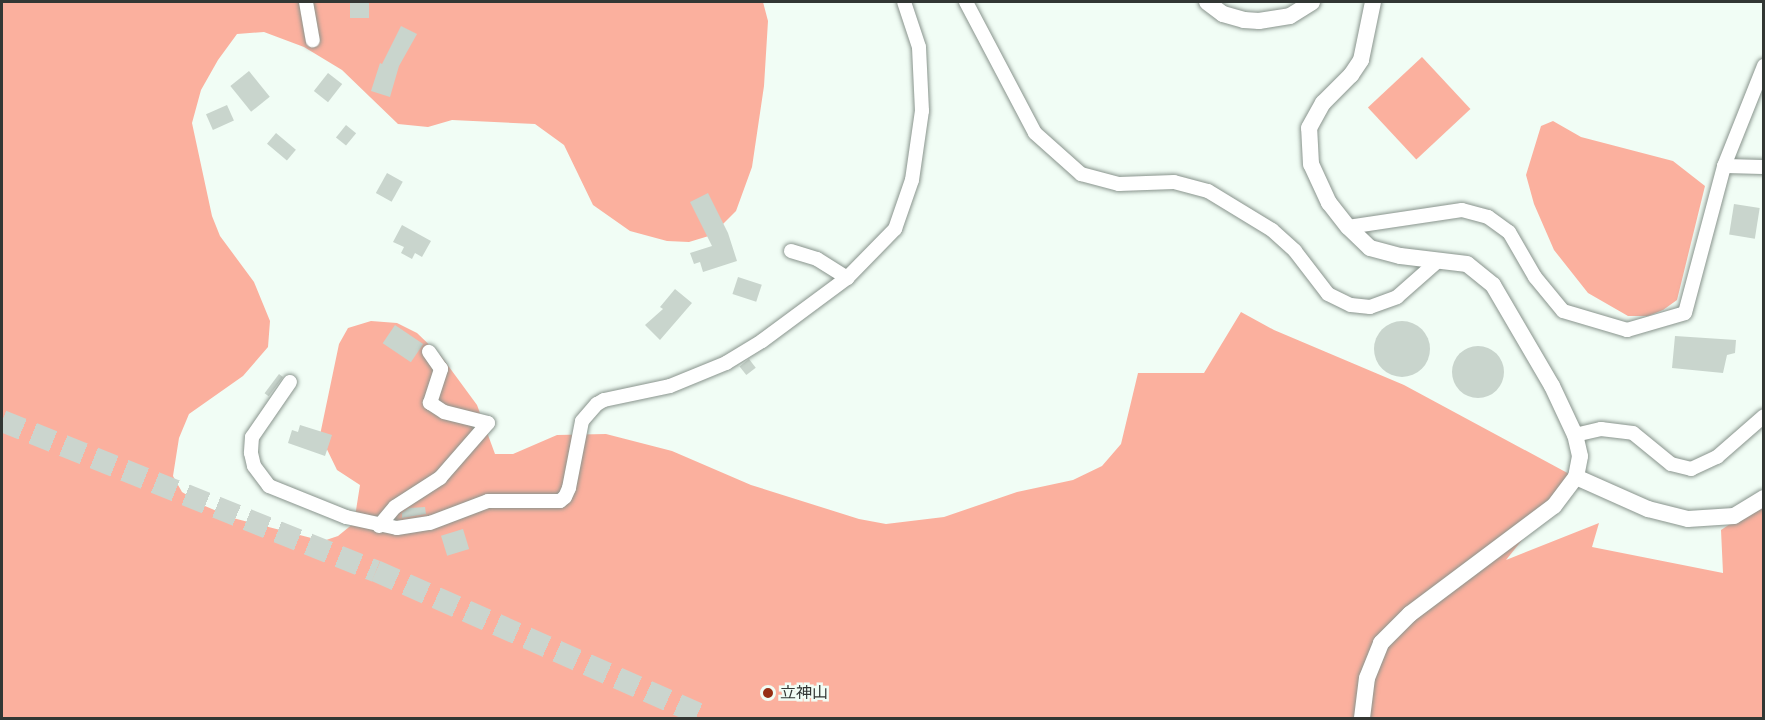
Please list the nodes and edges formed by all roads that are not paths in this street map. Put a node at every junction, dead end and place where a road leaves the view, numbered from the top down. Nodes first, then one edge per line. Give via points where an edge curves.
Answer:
1 (306, 2) edge
2 (904, 2) edge
3 (966, 2) edge
4 (1208, 2) edge
5 (1312, 2) edge
6 (1373, 2) edge
7 (314, 40) dead end
8 (1764, 66) edge
9 (1724, 166) junction
10 (1764, 167) edge
11 (1348, 227) junction
12 (792, 251) dead end
13 (1439, 260) junction
14 (847, 278) junction
15 (429, 352) dead end
16 (290, 382) dead end
17 (1764, 416) edge
18 (1575, 435) junction
19 (1576, 477) junction
20 (1764, 498) edge
21 (380, 526) junction
22 (1362, 718) edge

1 - 7 street
2 - 14 street via 919,47 922,111 912,180 895,229
3 - 13 street via 1035,133 1081,174 1119,184 1174,182 1208,191 1272,230 1295,251 1328,294 1351,305 1370,307 1397,297
4 - 5 street via 1223,14 1259,21 1290,16
6 - 11 street via 1361,60 1323,103 1310,128 1311,164 1329,203
8 - 9 street
9 - 10 street
9 - 11 street via 1685,313 1628,330 1563,311 1535,277 1509,232 1488,218 1462,210
11 - 13 street via 1370,248
12 - 14 street via 817,259
13 - 18 street via 1467,264 1493,285 1552,386
14 - 21 street via 726,363 670,386 597,404 582,421 569,488 560,501 488,501 430,523 398,528
15 - 21 street via 441,369 430,403 444,412 488,423 440,478 395,507
16 - 21 street via 252,437 251,453 259,474 269,486 319,508
17 - 18 street via 1717,457 1691,469 1671,464 1633,433 1601,429
18 - 19 street via 1580,456
19 - 20 street via 1648,509 1688,519 1734,516
19 - 22 street via 1554,506 1410,614 1381,643 1367,678

